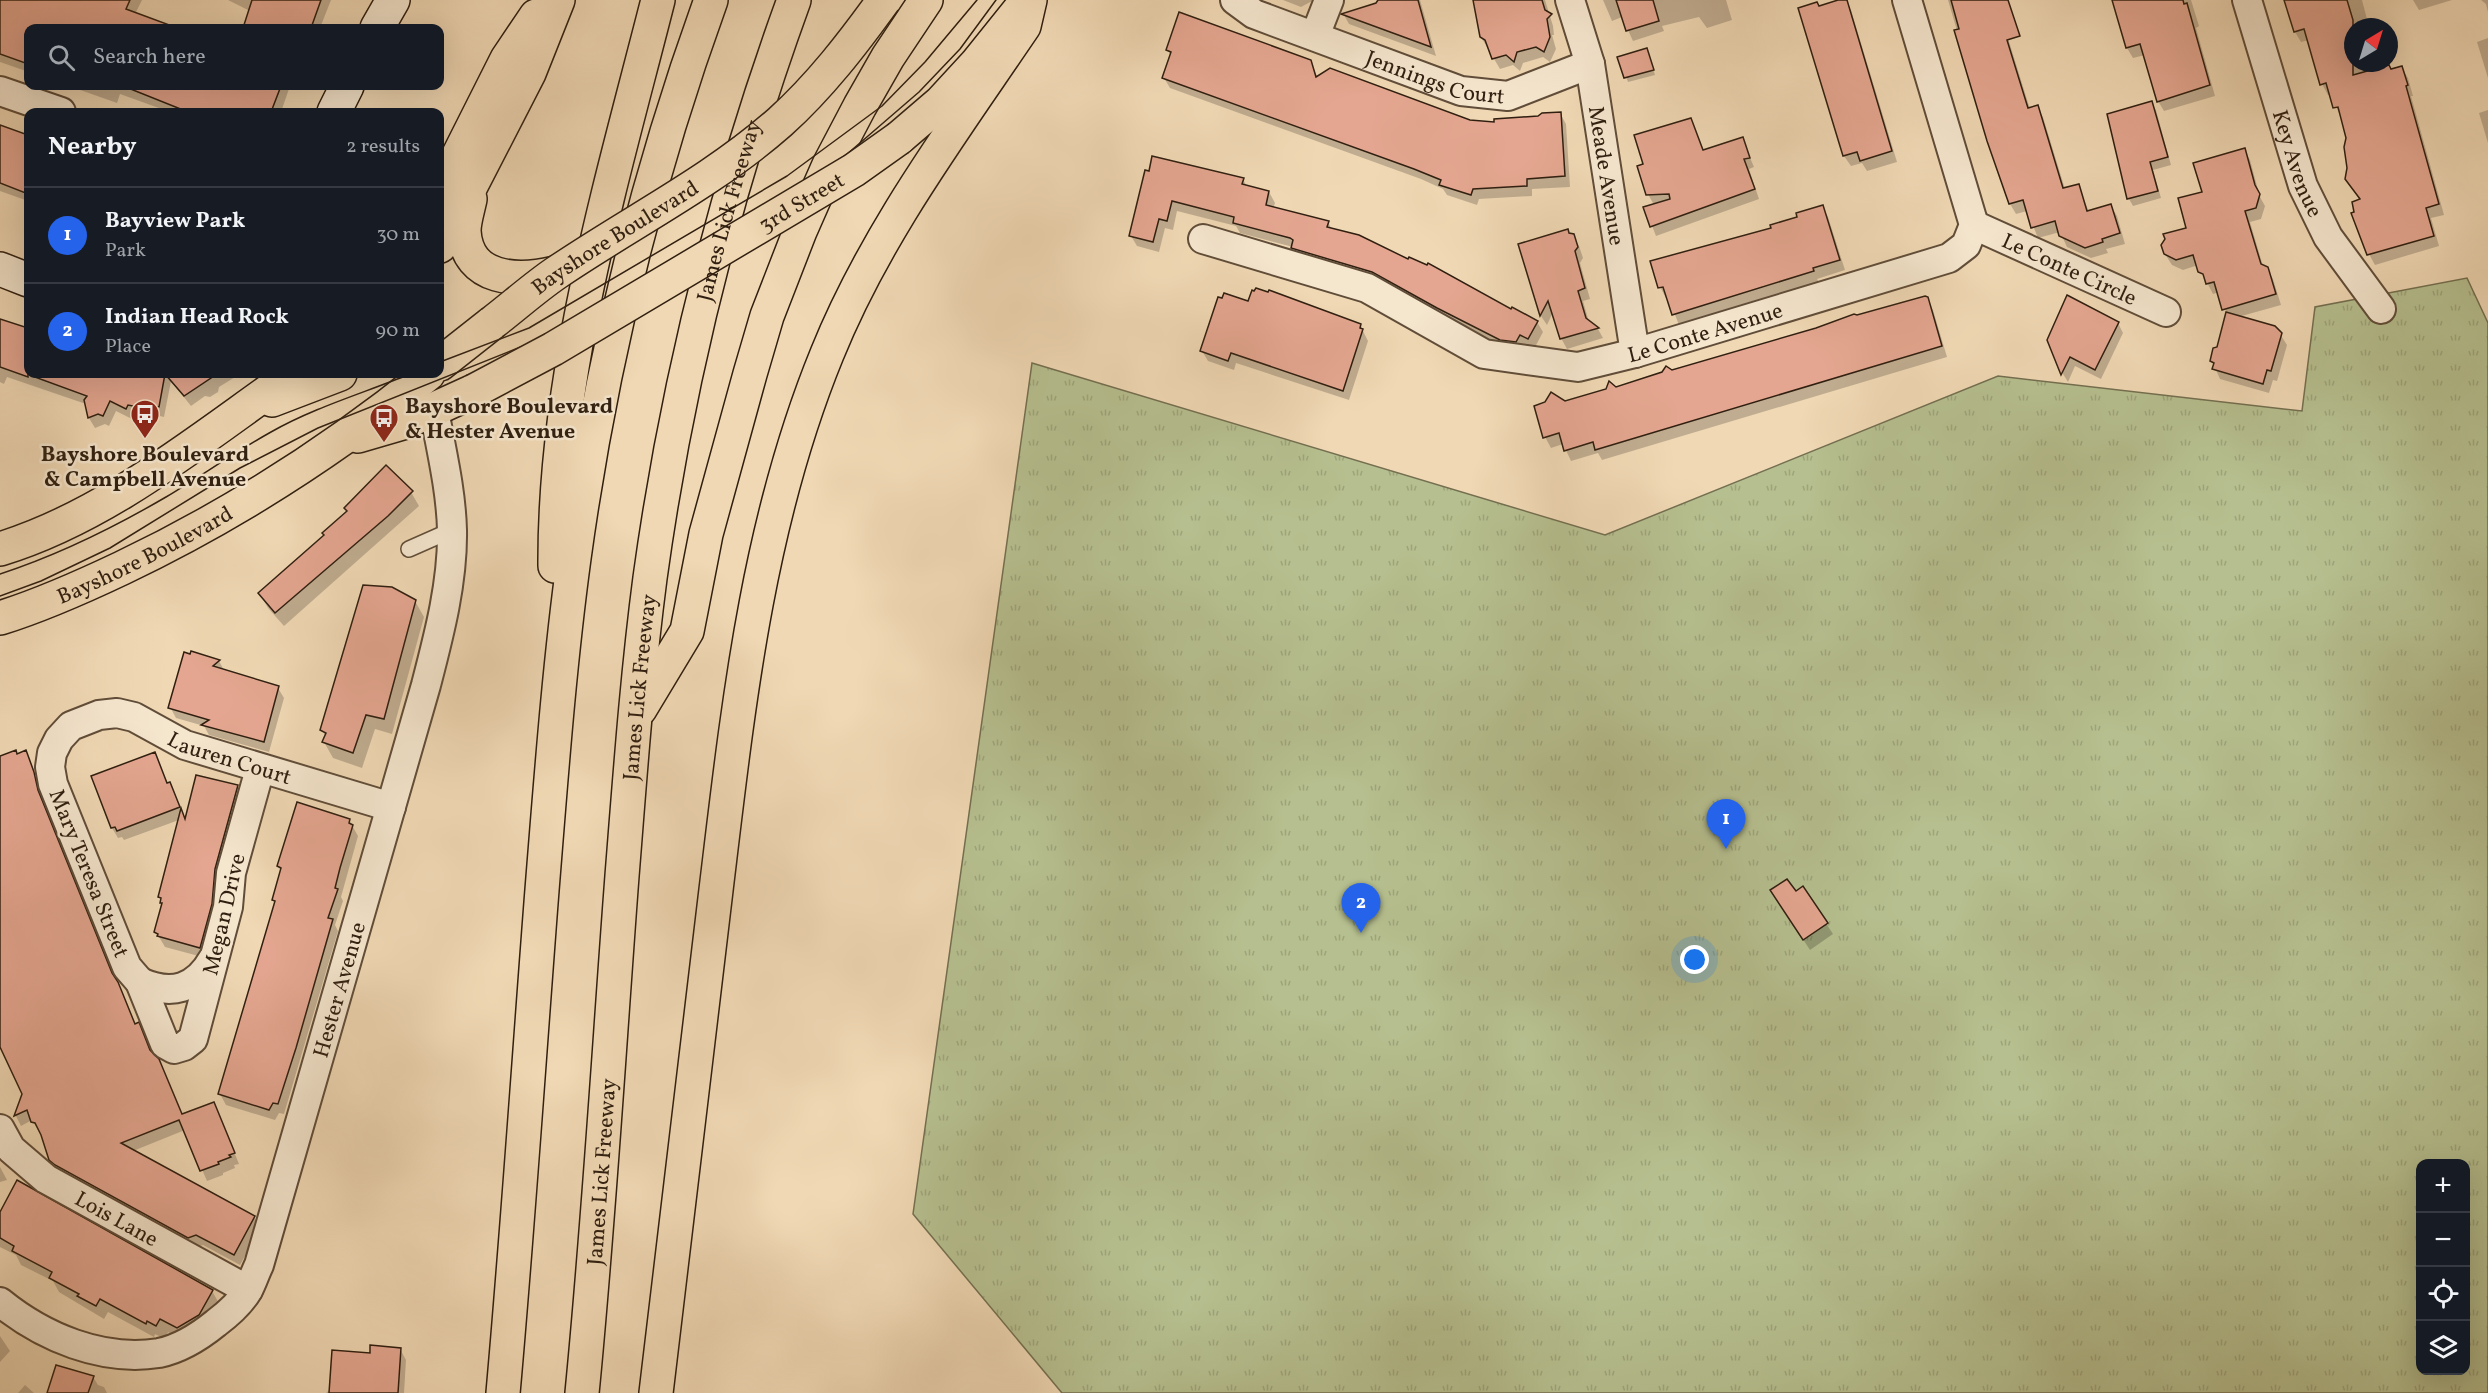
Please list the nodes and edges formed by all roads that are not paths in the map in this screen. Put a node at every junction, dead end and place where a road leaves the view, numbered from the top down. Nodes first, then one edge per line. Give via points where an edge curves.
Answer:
1 (393, 0) edge
2 (547, 0) edge
3 (558, 0) edge
4 (658, 0) edge
5 (711, 0) edge
6 (794, 0) edge
7 (884, 0) edge
8 (926, 0) edge
9 (1029, 0) edge
10 (1235, 0) edge
11 (1329, 0) edge
12 (1570, 0) edge
13 (1907, 0) edge
14 (2247, 0) edge
15 (379, 24) edge
16 (1315, 36) junction
17 (1590, 64) junction
18 (345, 90) edge
19 (0, 91) edge
20 (49, 108) edge
21 (336, 108) edge
22 (474, 183) junction
23 (444, 184) edge
24 (1974, 225) junction
25 (444, 239) edge
26 (1203, 239) dead end
27 (0, 269) edge
28 (555, 273) junction
29 (24, 278) edge
30 (2381, 309) dead end
31 (2166, 312) dead end
32 (1635, 353) junction
33 (444, 358) edge
34 (287, 378) edge
35 (328, 378) edge
36 (418, 378) edge
37 (424, 378) edge
38 (434, 410) junction
39 (231, 417) junction
40 (331, 445) junction
41 (452, 530) junction
42 (0, 549) edge
43 (409, 549) dead end
44 (0, 618) edge
45 (634, 718) junction
46 (555, 724) junction
47 (71, 726) joint
48 (260, 769) junction
49 (391, 807) junction
50 (216, 954) junction
51 (140, 982) junction
52 (174, 1049) joint
53 (0, 1129) edge
54 (248, 1290) junction
55 (0, 1302) edge
56 (503, 1393) edge
57 (582, 1393) edge
58 (656, 1393) edge

1 - 15 main road
2 - 23 main road via 507,59
3 - 22 main road via 529,73
4 - 46 main road via 607,201 570,376 559,462 555,552
5 - 46 main road via 657,169 615,332 581,510
6 - 45 main road, James Lick Freeway via 732,193 689,361 658,526
7 - 28 main road, Bayshore Boulevard, bridge via 823,77 772,128 694,187
8 - 45 main road via 860,106 800,231 767,316 750,374 706,534 687,631
9 - 38 main road, 3rd Street, bridge via 941,102 854,170 553,350
9 - 58 main road via 1024,26 925,172 859,286 824,361 781,490 737,714
10 - 16 street, Jennings Court via 1254,14
11 - 16 street
12 - 17 street, Meade Avenue
13 - 24 street
14 - 30 street, Key Avenue via 2303,186 2328,237
16 - 17 street, Jennings Court via 1461,91 1508,96
17 - 32 street, Meade Avenue
18 - 21 main road
19 - 20 street
22 - 25 main road
22 - 28 main road via 464,230 468,248 478,263 504,277 521,279
24 - 31 street, Le Conte Circle
24 - 32 street, Le Conte Avenue via 1966,245 1949,258
26 - 32 street, Le Conte Avenue via 1367,288 1484,354 1578,367
27 - 29 main road
28 - 33 main road, Bayshore Boulevard, bridge
34 - 39 main road
35 - 39 main road
36 - 40 main road, Bayshore Boulevard
37 - 38 main road
38 - 40 main road, 3rd Street
38 - 41 street, Hester Avenue
39 - 42 main road via 91,511
40 - 44 main road, Bayshore Boulevard via 271,487 158,551 68,594
41 - 43 lane
41 - 49 street, Hester Avenue via 440,632
45 - 57 main road, James Lick Freeway
46 - 56 main road
47 - 48 street, Lauren Court via 117,713 134,717 185,745
47 - 51 street, Mary Teresa Street via 58,739 52,753 53,784 127,967
48 - 49 street, Lauren Court
48 - 50 street, Megan Drive via 231,873 228,907
49 - 54 street, Hester Avenue
50 - 51 street via 196,981 178,989 157,989
50 - 52 street, Megan Drive via 193,1038
51 - 52 street, Mary Teresa Street via 165,1044
53 - 54 street, Lois Lane via 11,1149 46,1179
54 - 55 street, Hester Avenue via 209,1329 159,1353 90,1349 51,1336

